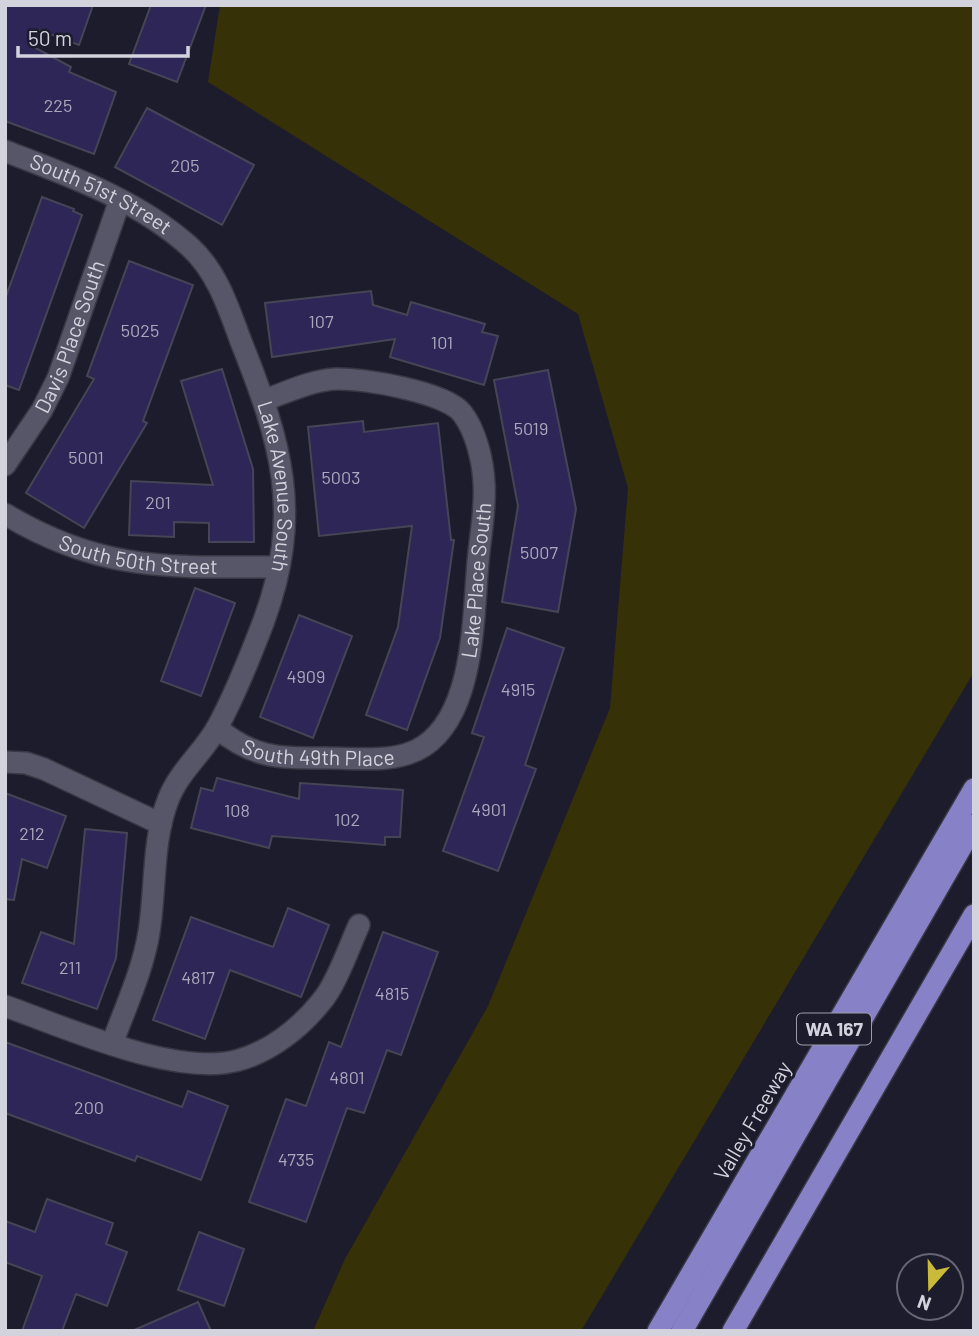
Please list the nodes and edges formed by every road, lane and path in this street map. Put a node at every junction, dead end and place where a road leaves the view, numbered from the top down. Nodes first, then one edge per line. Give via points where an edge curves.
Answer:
1 (5, 151) edge
2 (120, 200) junction
3 (191, 247) joint
4 (265, 400) junction
5 (5, 466) edge
6 (5, 514) edge
7 (278, 567) junction
8 (217, 728) junction
9 (426, 745) joint
10 (5, 762) edge
11 (974, 789) edge
12 (161, 824) junction
13 (974, 825) edge
14 (974, 915) edge
15 (359, 925) dead end
16 (5, 1006) edge
17 (112, 1044) junction
18 (658, 1330) edge
19 (682, 1331) edge
20 (733, 1331) edge

1 - 2 street, South 51st Street
2 - 3 street, South 51st Street
2 - 5 street, Davis Place South via 58,378
3 - 4 street, Lake Avenue South via 215,278
4 - 7 street, Lake Avenue South via 282,459 286,500
4 - 9 street, Lake Place South via 334,379 362,380 434,397 461,411 472,429 484,483 468,661 451,714
6 - 7 street, South 50th Street via 64,545 126,563 162,568
7 - 8 street, Lake Avenue South via 264,620
8 - 9 street, South 49th Place via 238,746 279,758 397,757
8 - 12 street, Lake Avenue South via 181,776
10 - 12 street via 44,769
11 - 18 highway, Valley Freeway / WA 167
12 - 17 street, Lake Avenue South via 149,937
13 - 19 highway
14 - 20 highway, WA 167
15 - 17 street via 323,1001 264,1051 236,1061 202,1062 149,1056
16 - 17 street

